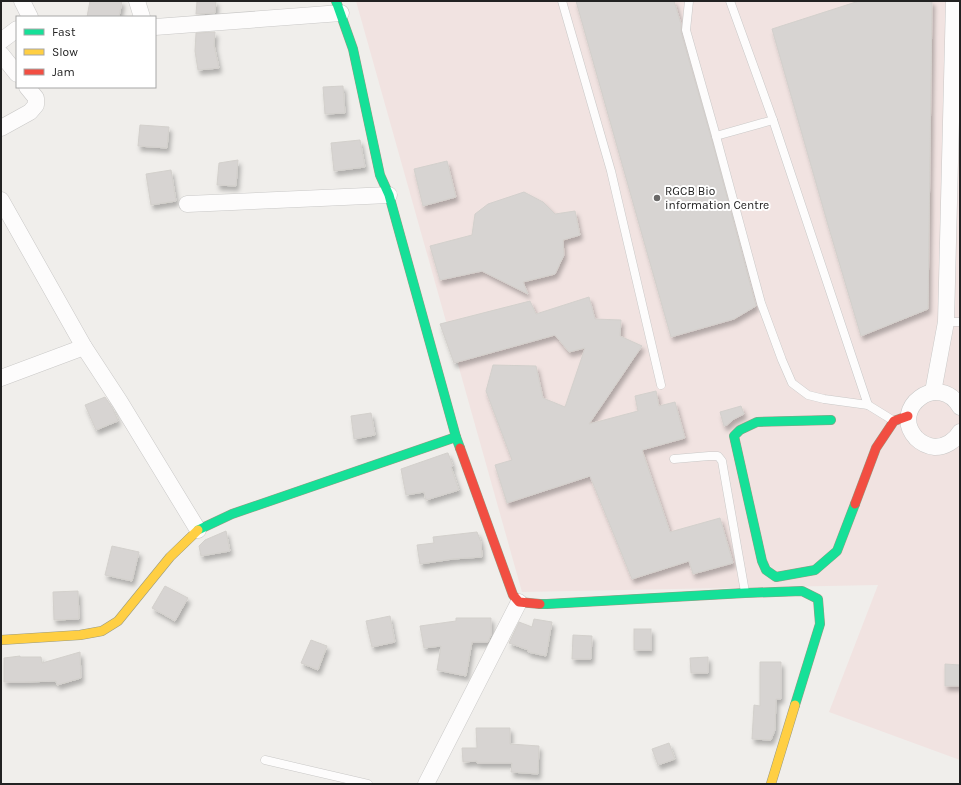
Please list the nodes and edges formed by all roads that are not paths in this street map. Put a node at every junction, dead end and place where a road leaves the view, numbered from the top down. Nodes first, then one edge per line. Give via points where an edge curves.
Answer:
1 (22, 1) edge
2 (137, 1) edge
3 (562, 1) edge
4 (689, 1) edge
5 (730, 1) edge
6 (954, 1) edge
7 (338, 7) edge
8 (30, 16) edge
9 (142, 16) edge
10 (156, 27) edge
11 (16, 30) edge
12 (1, 41) edge
13 (1, 54) edge
14 (16, 73) edge
15 (28, 88) edge
16 (772, 120) junction
17 (1, 128) edge
18 (716, 136) junction
19 (388, 195) junction
20 (1, 200) edge
21 (187, 204) dead end
22 (953, 322) edge
23 (84, 347) junction
24 (1, 378) edge
25 (661, 385) dead end
26 (934, 392) junction
27 (868, 404) junction
28 (960, 407) edge
29 (901, 419) junction
30 (831, 420) dead end
31 (960, 433) edge
32 (456, 438) junction
33 (674, 459) dead end
34 (198, 530) junction
35 (745, 593) junction
36 (519, 602) junction
37 (1, 640) edge
38 (265, 760) dead end
39 (368, 784) edge
40 (426, 784) edge
41 (771, 784) edge

1 - 8 street
2 - 9 street
3 - 25 lane via 611,171
4 - 18 lane via 686,30
5 - 16 lane
6 - 22 street
7 - 10 street
7 - 19 street via 353,50 380,176
11 - 12 street
13 - 14 street
15 - 17 street via 36,98 36,105 30,112
16 - 18 lane
16 - 27 lane
18 - 27 lane via 761,303 792,383 808,395
19 - 21 street
19 - 32 street
20 - 23 street
22 - 26 street
23 - 24 street
23 - 34 street
26 - 28 street via 950,396
26 - 29 street via 924,394
27 - 29 lane
29 - 30 street via 876,448 837,551 815,570 776,577 766,570 762,561 734,436 740,430 757,422
29 - 31 street via 909,426 918,441 927,445 945,445
32 - 34 street via 232,514
32 - 36 street via 513,595
33 - 35 lane via 718,456 722,462
34 - 37 street via 170,557 118,621 102,631 80,635
35 - 36 street via 547,604
35 - 41 street via 802,591 818,600 820,624
36 - 40 street
38 - 39 lane

